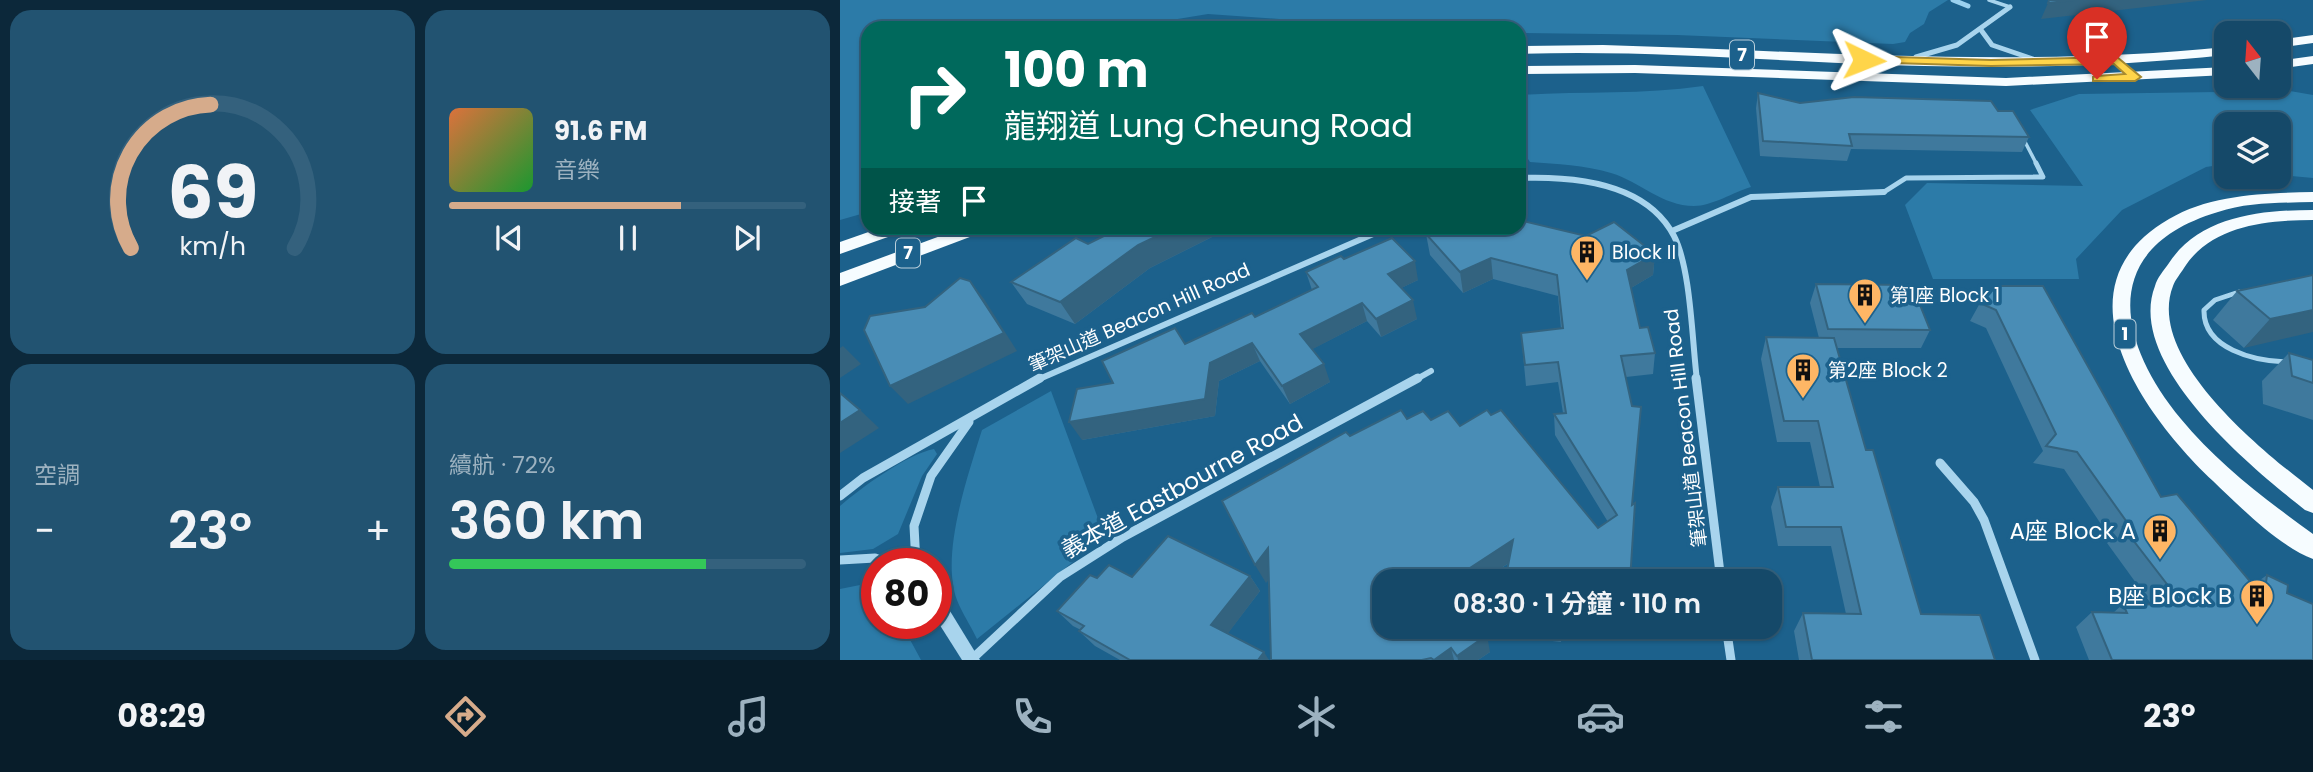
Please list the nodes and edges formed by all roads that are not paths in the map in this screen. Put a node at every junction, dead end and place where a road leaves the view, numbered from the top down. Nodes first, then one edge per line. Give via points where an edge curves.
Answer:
1 (1989, 0) edge
2 (2010, 7) joint
3 (1981, 30) junction
4 (2313, 39) edge
5 (2291, 42) edge
6 (1526, 50) edge
7 (2214, 52) edge
8 (2313, 60) edge
9 (1889, 61) junction
10 (2117, 61) junction
11 (2056, 63) junction
12 (2291, 63) edge
13 (1526, 70) edge
14 (2214, 72) edge
15 (2135, 77) junction
16 (2021, 134) edge
17 (1526, 178) edge
18 (1884, 192) joint
19 (2313, 197) edge
20 (2313, 215) edge
21 (1672, 231) junction
22 (876, 235) edge
23 (959, 235) edge
24 (1371, 235) edge
25 (840, 248) edge
26 (840, 280) edge
27 (2253, 289) edge
28 (2297, 361) edge
29 (1430, 370) dead end
30 (971, 419) junction
31 (1940, 463) dead end
32 (840, 496) edge
33 (2313, 503) edge
34 (915, 548) edge
35 (2311, 548) edge
36 (861, 559) edge
37 (840, 560) edge
38 (1720, 569) edge
39 (952, 629) edge
40 (1728, 639) edge
41 (971, 659) edge
42 (1731, 660) edge
43 (2035, 660) edge

1 - 2 lane
2 - 3 street
3 - 9 street via 1942,52
3 - 11 street via 1985,39 2005,51
4 - 5 highway
6 - 9 highway, 7 via 1603,48
7 - 10 highway, 7
8 - 12 highway
9 - 11 highway, 7
10 - 11 highway, 7
10 - 15 lane
13 - 15 highway, 7 via 1611,68 1950,82
14 - 15 highway, 7
16 - 18 lane via 2043,177 1906,178
17 - 21 street, 筆架山道 Beacon Hill Road via 1566,178 1612,189 1639,201
18 - 21 street via 1751,197
19 - 35 highway, 1 via 2237,200 2178,218 2150,236 2136,253 2121,295 2133,357 2165,414 2228,480
20 - 33 highway, 1 via 2253,219 2205,237 2168,273 2160,302 2168,348 2196,396 2259,459
21 - 38 street, 筆架山道 Beacon Hill Road via 1682,259
22 - 25 highway, 7
23 - 26 highway, 7
24 - 30 street, 筆架山道 Beacon Hill Road via 1044,376
27 - 28 lane via 2216,296 2203,318 2209,332 2235,354 2274,363
29 - 41 street, 義本道 Eastbourne Road via 1134,531 1060,577
30 - 32 street, 筆架山道 Beacon Hill Road via 863,478
30 - 34 street via 931,477 914,526
31 - 43 street via 1984,520
36 - 37 street
39 - 41 street
40 - 42 street

